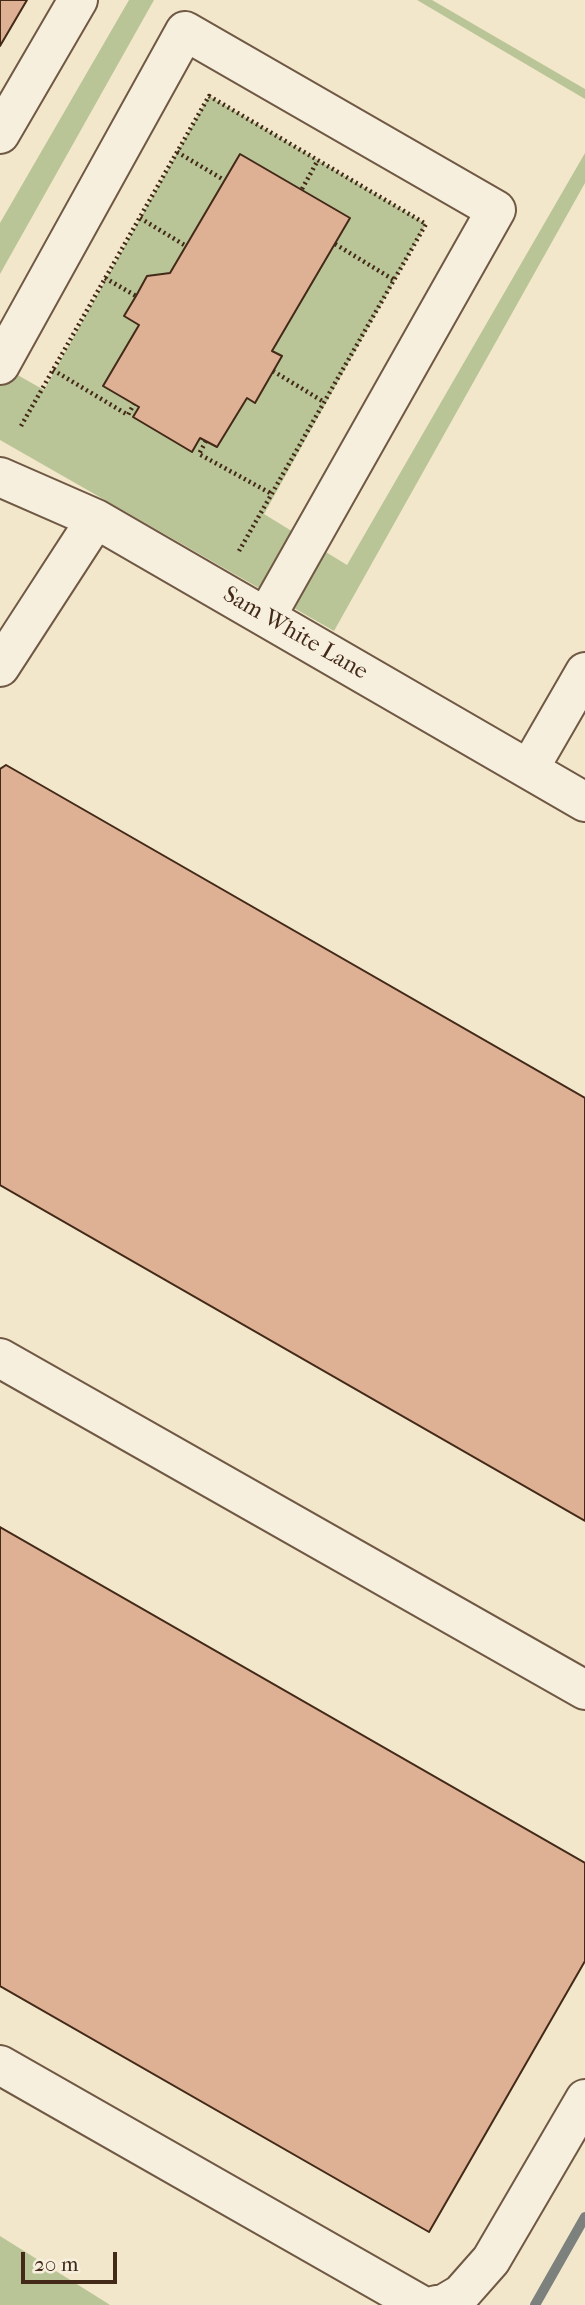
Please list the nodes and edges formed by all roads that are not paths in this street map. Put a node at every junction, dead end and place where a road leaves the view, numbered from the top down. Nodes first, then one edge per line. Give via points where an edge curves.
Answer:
1 (78, 0) edge
2 (0, 134) edge
3 (0, 365) edge
4 (0, 477) edge
5 (96, 519) junction
6 (266, 617) junction
7 (0, 667) edge
8 (585, 672) edge
9 (529, 769) junction
10 (585, 802) edge
11 (0, 1357) edge
12 (585, 1690) edge
13 (0, 2064) edge
14 (585, 2099) edge
15 (421, 2305) edge
16 (436, 2305) edge

1 - 2 street
3 - 6 street via 186,31 496,210
4 - 5 street, Sam White Lane
5 - 6 street, Sam White Lane
5 - 7 street
6 - 9 street, Sam White Lane
8 - 9 street
9 - 10 street, Sam White Lane
11 - 12 street
13 - 15 street
14 - 16 street via 491,2260 461,2294

